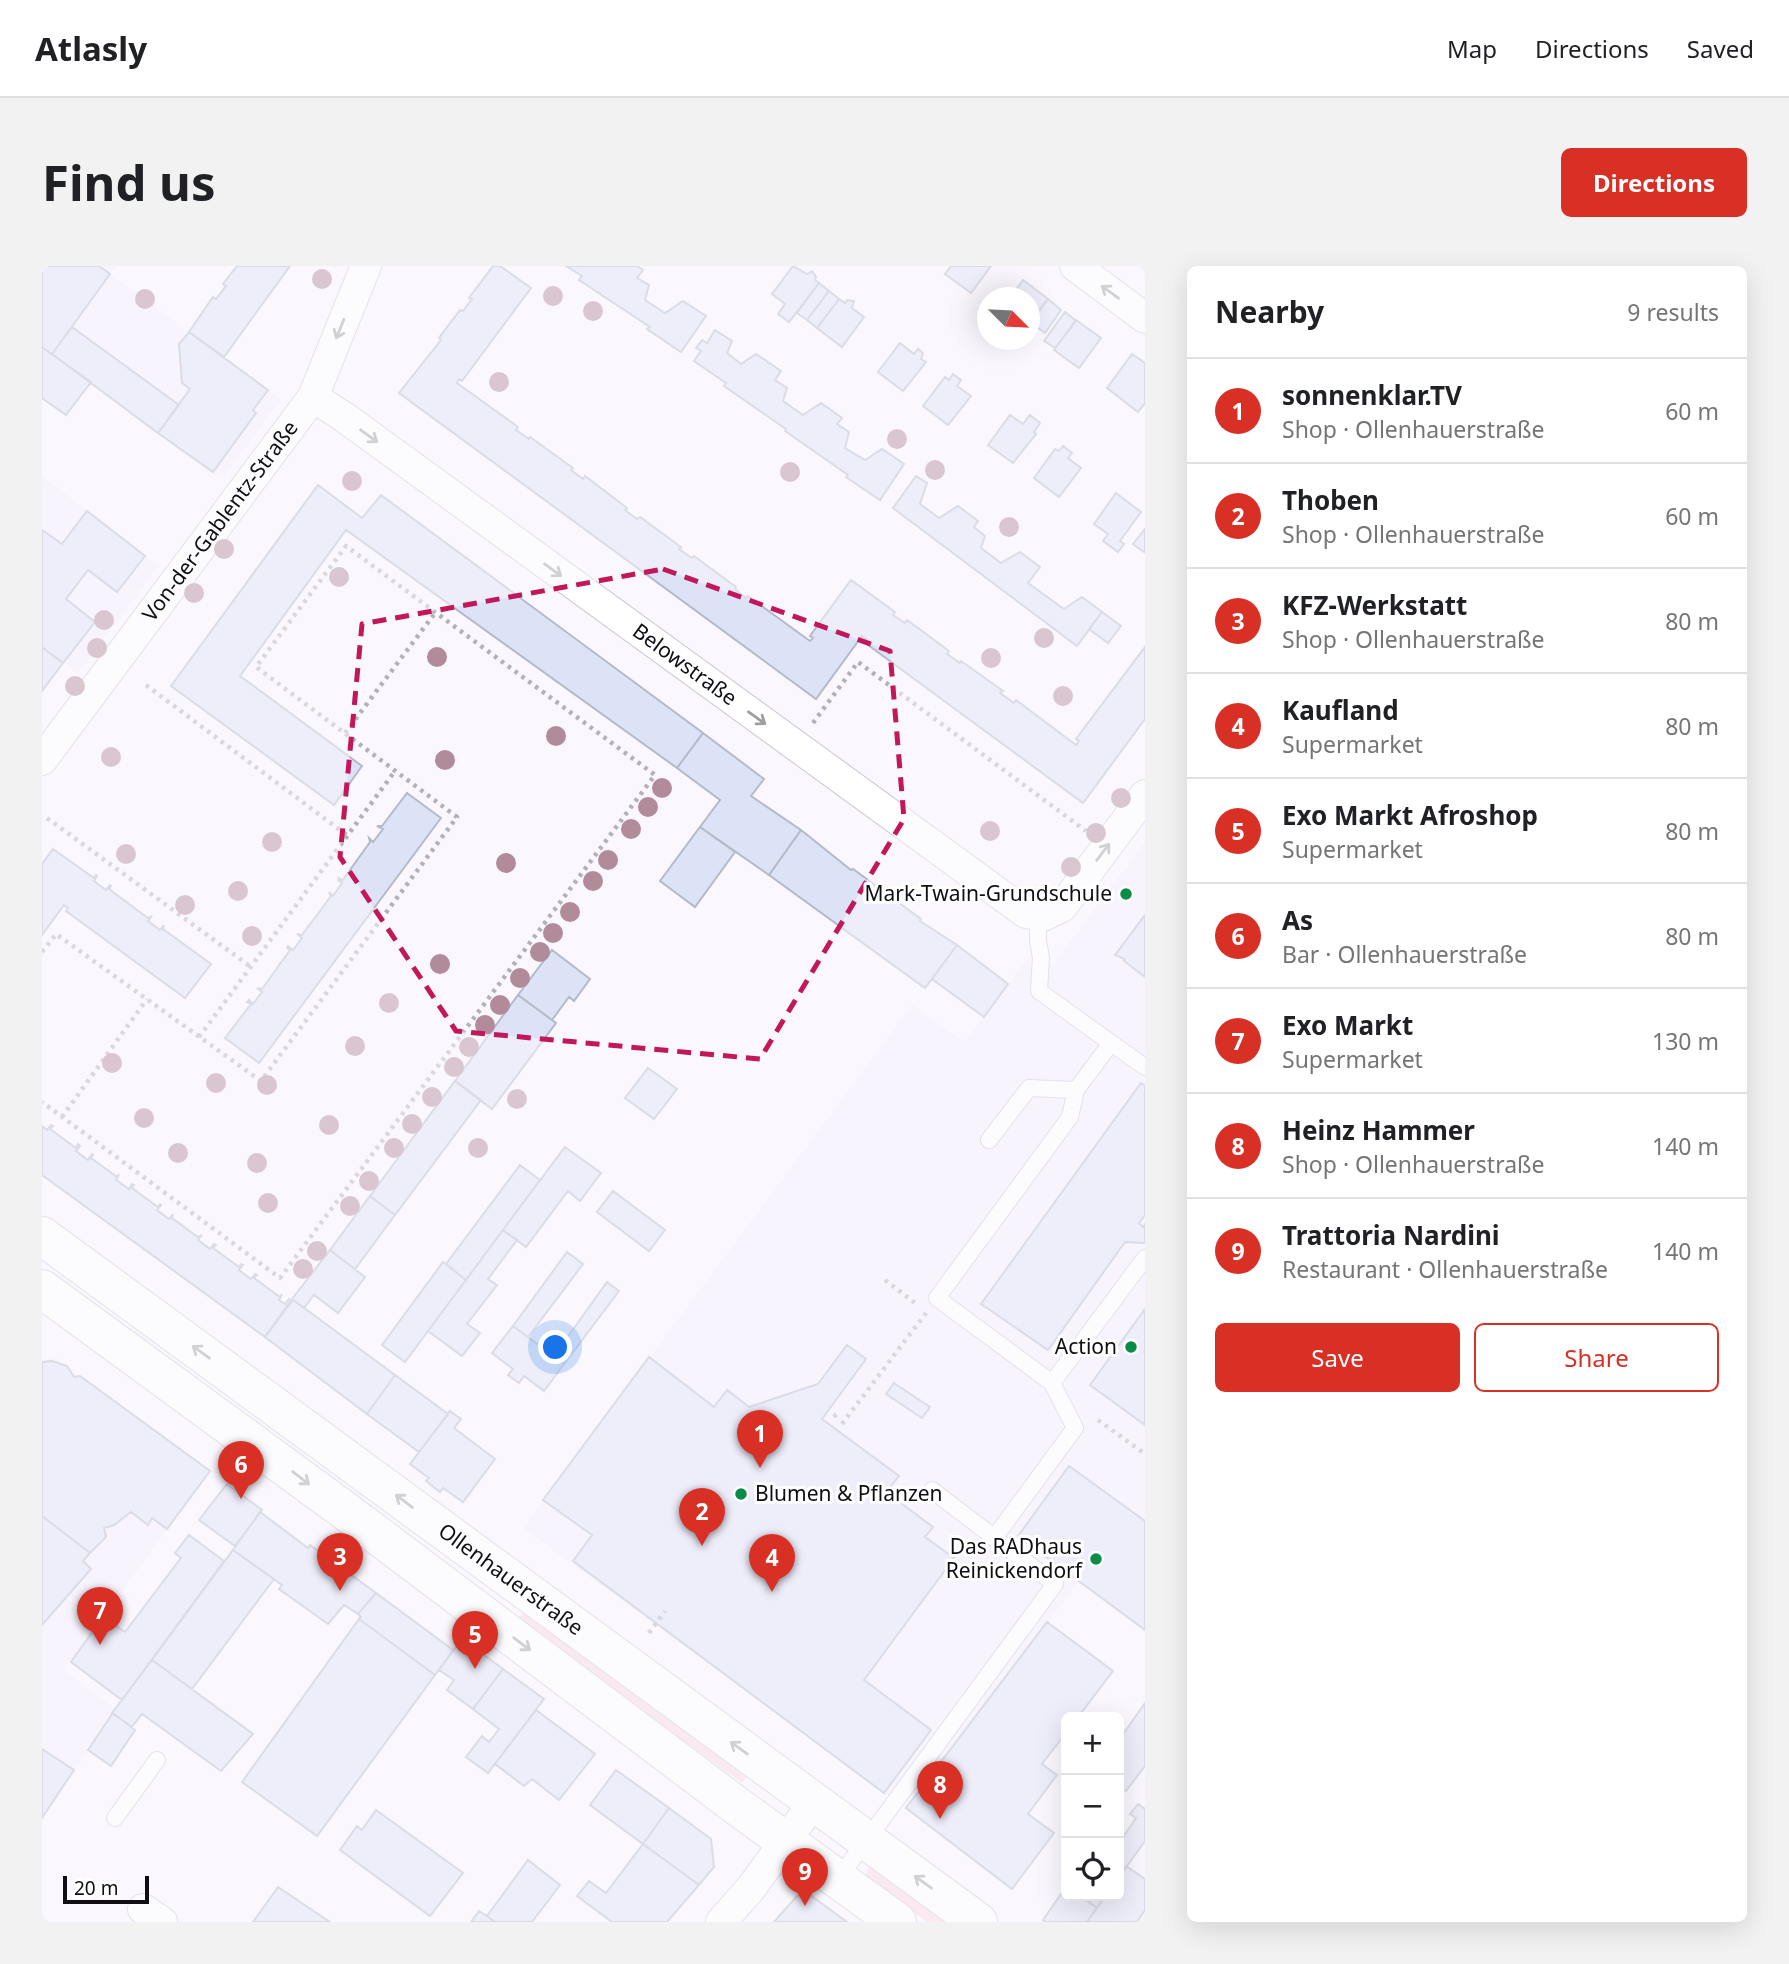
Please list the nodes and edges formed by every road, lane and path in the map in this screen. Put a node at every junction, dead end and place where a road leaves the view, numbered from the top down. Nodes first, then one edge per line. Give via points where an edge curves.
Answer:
1 (366, 266) edge
2 (1075, 266) edge
3 (1145, 318) edge
4 (313, 397) junction
5 (435, 612) junction
6 (146, 685) dead end
7 (809, 727) dead end
8 (345, 733) junction
9 (42, 760) edge
10 (396, 771) junction
11 (1145, 795) edge
12 (47, 818) dead end
13 (1090, 833) dead end
14 (348, 836) junction
15 (1050, 912) junction
16 (42, 952) edge
17 (251, 967) junction
18 (147, 999) junction
19 (199, 1037) junction
20 (1111, 1043) junction
21 (1145, 1067) edge
22 (1076, 1090) junction
23 (42, 1102) edge
24 (62, 1117) junction
25 (989, 1140) dead end
26 (46, 1248) edge
27 (1145, 1258) edge
28 (885, 1280) dead end
29 (42, 1289) edge
30 (932, 1305) junction
31 (1052, 1383) junction
32 (839, 1410) dead end
33 (834, 1417) dead end
34 (1098, 1420) dead end
35 (842, 1424) dead end
36 (1145, 1454) edge
37 (932, 1490) dead end
38 (994, 1538) junction
39 (504, 1603) junction
40 (665, 1611) dead end
41 (649, 1633) dead end
42 (157, 1760) dead end
43 (814, 1802) junction
44 (115, 1818) dead end
45 (867, 1840) junction
46 (785, 1841) junction
47 (838, 1879) junction
48 (721, 1922) edge
49 (897, 1922) edge
50 (978, 1922) edge

1 -> 4 street, Von-der-Gablentz-Straße
3 -> 2 street
4 - 9 street, Von-der-Gablentz-Straße
4 -> 15 street, Belowstraße via 1015,906
5 - 8 path
5 - 8 path via 346,546 256,667
5 - 24 path via 655,775 280,1278
6 - 14 path
7 - 13 path via 858,662
8 - 10 path
10 - 14 path
10 - 19 path via 457,817 441,839 261,1081
15 -> 11 street
12 - 17 path
14 - 17 path
15 - 20 lane via 1038,941 1039,991
16 - 18 path via 56,934
17 - 19 path
18 - 19 path
18 - 24 path
20 - 21 lane
20 - 22 lane
22 - 25 lane via 1029,1088
22 - 30 lane via 1070,1117
23 - 24 path
39 -> 26 main road, Ollenhauerstraße
27 - 31 lane
28 - 30 path
29 -> 39 main road, Ollenhauerstraße
30 - 31 lane
30 - 35 path
31 - 38 lane via 1075,1428
32 - 33 path
34 - 36 path
37 - 38 lane
38 - 45 lane via 1055,1584
43 -> 39 main road, Ollenhauerstraße
39 -> 46 main road, Ollenhauerstraße
40 - 41 path
42 - 44 lane
43 - 45 main road, Ollenhauerstraße
43 - 46 street
45 - 47 lane
50 -> 45 main road, Ollenhauerstraße
46 - 47 main road, Ollenhauerstraße
46 - 48 street
47 - 49 main road, Ollenhauerstraße

